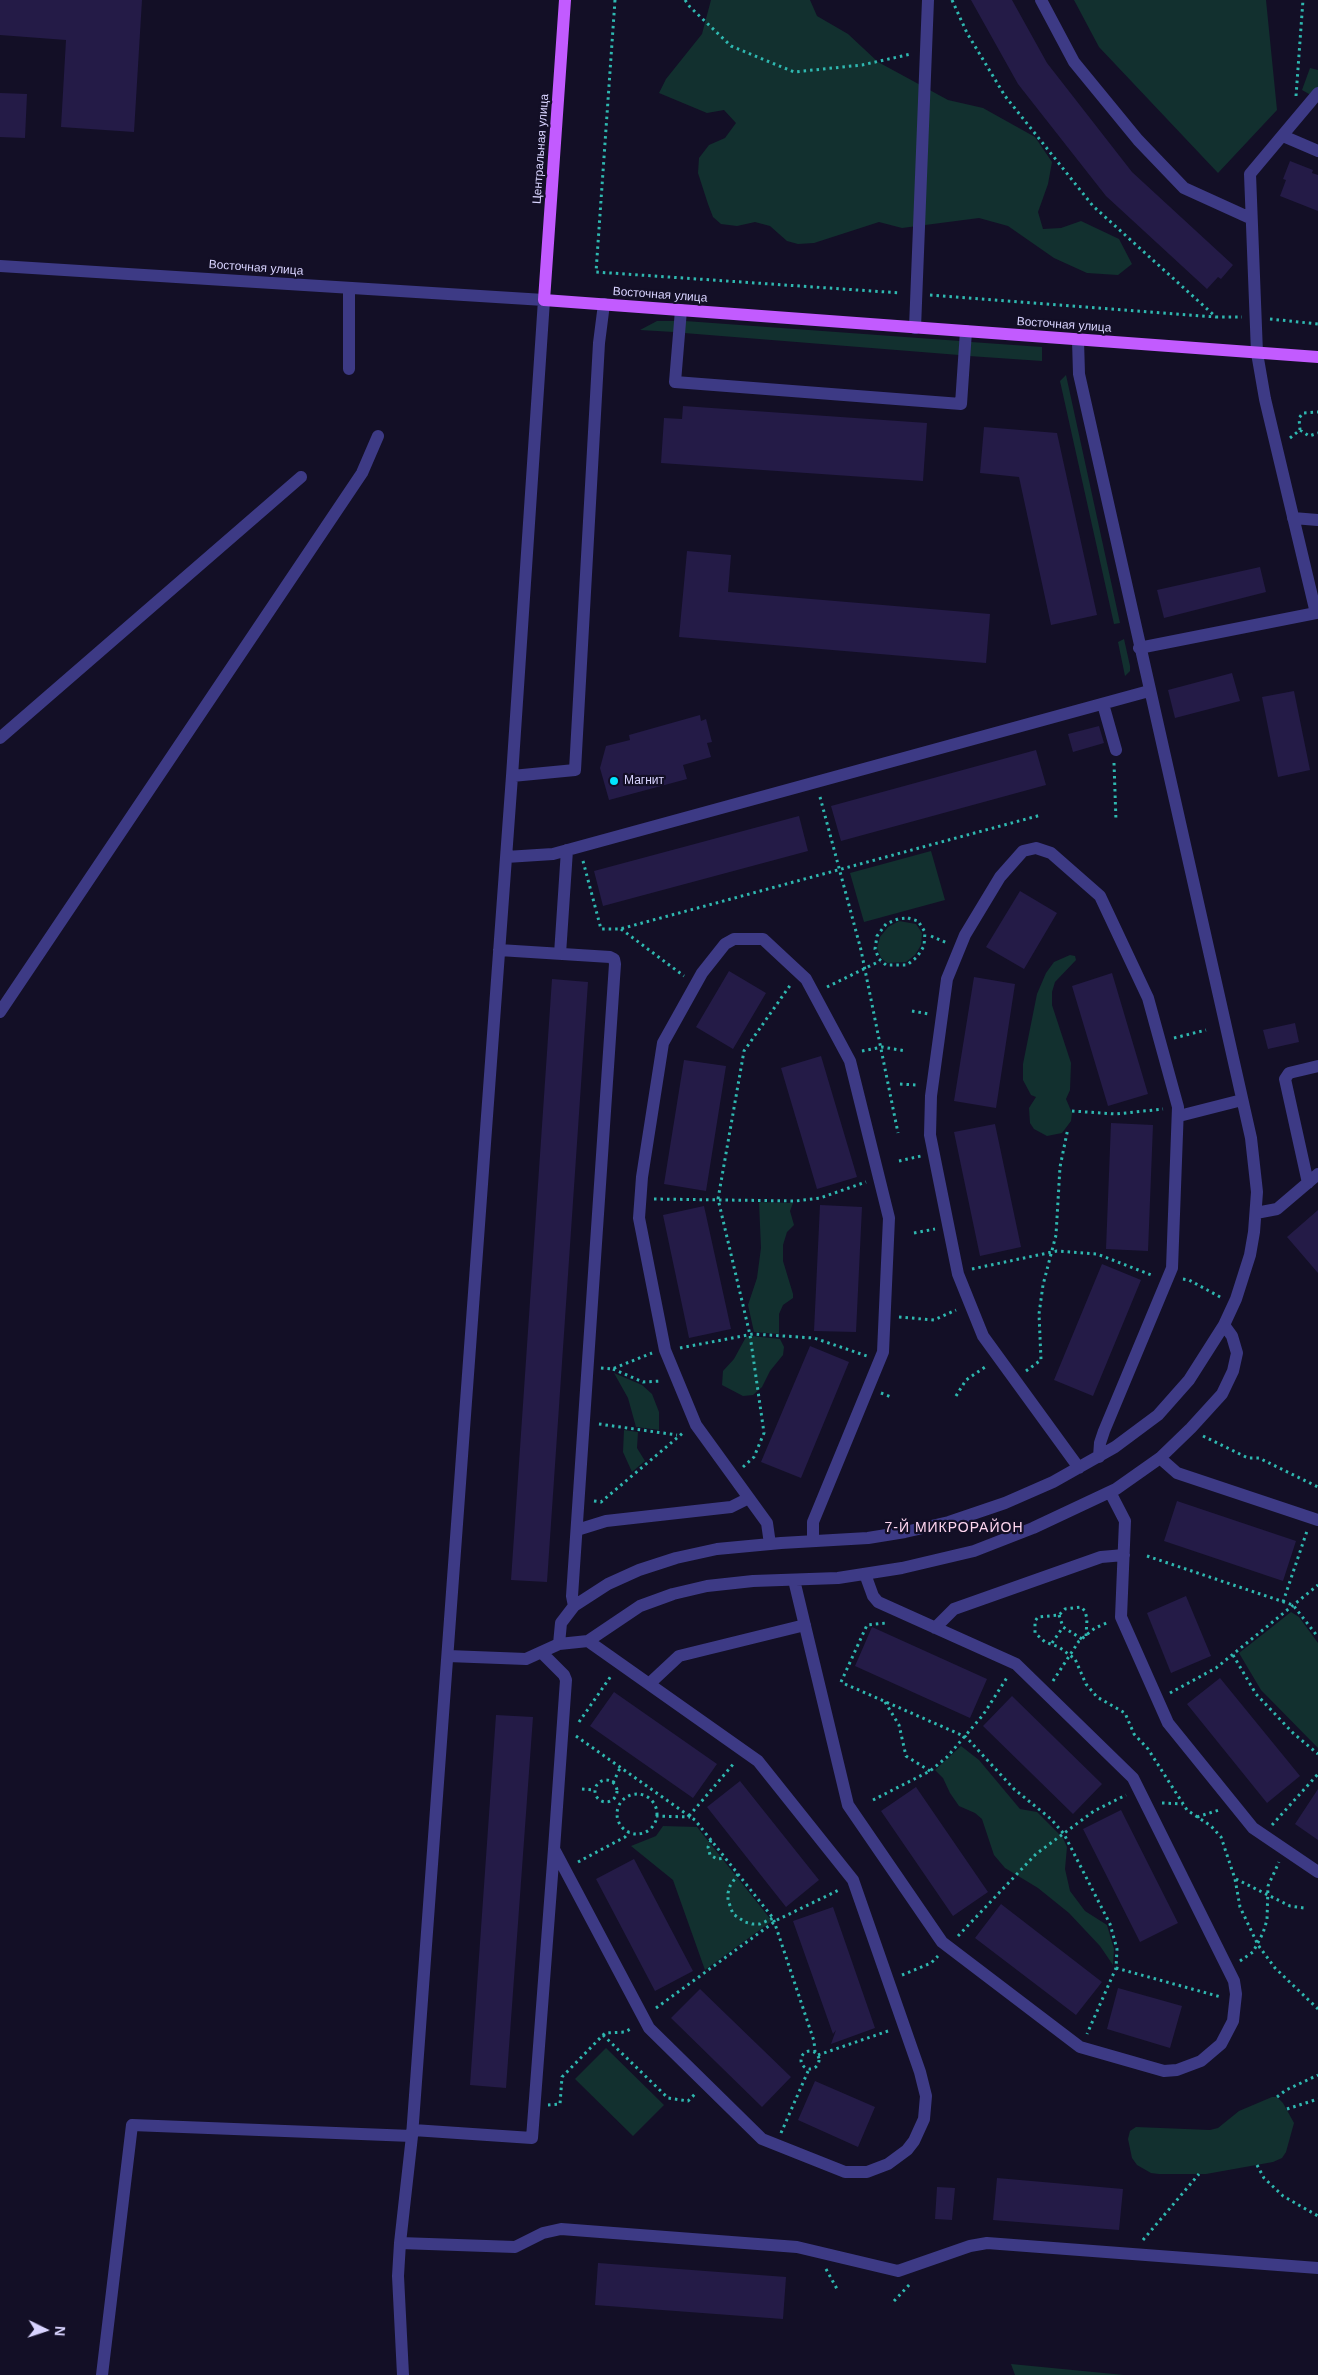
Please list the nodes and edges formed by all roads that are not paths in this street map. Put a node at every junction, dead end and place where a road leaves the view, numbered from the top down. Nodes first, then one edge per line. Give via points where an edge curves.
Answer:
1 (565, 0) edge
2 (928, 0) edge
3 (1041, 0) edge
4 (1318, 93) edge
5 (1282, 136) junction
6 (1318, 151) edge
7 (1250, 218) junction
8 (0, 266) edge
9 (349, 288) junction
10 (544, 300) junction
11 (604, 304) junction
12 (680, 310) junction
13 (915, 328) junction
14 (966, 331) junction
15 (1078, 340) junction
16 (1258, 353) junction
17 (1318, 358) edge
18 (349, 369) dead end
19 (378, 436) dead end
20 (302, 477) dead end
21 (1293, 518) junction
22 (1318, 520) edge
23 (1317, 612) edge
24 (1140, 648) junction
25 (1149, 691) junction
26 (1103, 704) junction
27 (0, 738) edge
28 (1116, 750) road end
29 (512, 776) junction
30 (573, 848) junction
31 (506, 857) junction
32 (499, 950) junction
33 (560, 954) junction
34 (0, 1012) edge
35 (1318, 1066) edge
36 (1242, 1100) junction
37 (1178, 1111) junction
38 (1313, 1178) edge
39 (1256, 1213) junction
40 (1224, 1325) junction
41 (1099, 1457) junction
42 (1160, 1458) junction
43 (1079, 1468) junction
44 (1110, 1492) junction
45 (749, 1498) junction
46 (1315, 1519) edge
47 (577, 1530) junction
48 (813, 1541) junction
49 (770, 1544) junction
50 (1124, 1555) junction
51 (865, 1574) junction
52 (794, 1580) junction
53 (574, 1606) junction
54 (805, 1625) junction
55 (935, 1628) junction
56 (588, 1641) junction
57 (558, 1644) junction
58 (542, 1652) junction
59 (448, 1656) junction
60 (648, 1684) junction
61 (554, 1849) junction
62 (1318, 1872) edge
63 (413, 2133) junction
64 (400, 2243) junction
65 (1318, 2268) edge
66 (102, 2375) edge
67 (403, 2375) edge

1 - 10 main road, Центральная улица
2 - 13 street
3 - 7 street via 1074,62 1138,140 1184,188
4 - 5 street
5 - 6 street
5 - 7 street via 1250,174
7 - 16 street
8 - 9 street, Восточная улица
9 - 10 street, Восточная улица
9 - 18 street
10 - 11 main road, Восточная улица
10 - 29 street
11 - 12 main road, Восточная улица
11 - 29 street via 599,343 575,770
12 - 13 main road, Восточная улица
12 - 14 street via 675,382 961,404
13 - 14 main road, Восточная улица
14 - 15 main road, Восточная улица
15 - 16 main road, Восточная улица
15 - 24 street via 1079,374
16 - 17 main road, Восточная улица
16 - 21 street
19 - 34 street via 362,473
20 - 27 street
21 - 22 street
21 - 23 street
23 - 24 street
24 - 25 street
25 - 26 street
25 - 36 street
26 - 28 street
26 - 30 street
29 - 31 street
30 - 31 street via 553,854
30 - 33 street
31 - 32 street
32 - 33 street
32 - 59 street
33 - 47 street via 610,958 615,964
35 - 38 street via 1289,1073 1285,1079
36 - 37 street
36 - 39 street via 1255,1168
37 - 41 street via 1172,1268 1101,1440
37 - 43 street via 1148,998 1100,896 1044,849 1022,852 1000,877 965,936 947,979 931,1096 930,1135 958,1274 983,1336
38 - 39 street via 1277,1209
39 - 40 street via 1250,1255
40 - 41 street via 1189,1380 1158,1415
40 - 42 street via 1232,1336 1237,1353 1233,1372 1222,1394
41 - 43 street
42 - 44 street
42 - 46 street via 1177,1473
43 - 48 street via 1005,1503 949,1522 868,1538
44 - 50 street via 1125,1521
44 - 51 street via 974,1551
45 - 47 street via 731,1507 606,1522
45 - 48 street via 696,1425 665,1350 639,1218 663,1043 702,973 729,940 758,938 767,942 806,979 847,1055 889,1218 883,1352 813,1522
45 - 49 street via 767,1523
47 - 53 street
48 - 49 street
49 - 53 street via 717,1549 676,1558 608,1584
50 - 55 street via 1101,1557 954,1609
50 - 62 street via 1122,1617 1168,1723 1253,1828
51 - 52 street
51 - 55 street via 878,1602
52 - 54 street
52 - 56 street via 707,1586 673,1594 640,1606
53 - 57 street via 561,1623
54 - 55 street via 848,1805 942,1942 1082,2048 1164,2071 1202,2061 1221,2044 1233,2020 1236,1994 1229,1967 1132,1778 1016,1664
54 - 60 street via 679,1656
56 - 57 street
56 - 60 street
57 - 58 street
58 - 59 street via 526,1660
58 - 61 street via 566,1677 567,1732
59 - 63 street
60 - 61 street via 758,1761 853,1881 924,2084 926,2108 920,2131 907,2150 878,2169 856,2173 836,2171 762,2139 649,2028
61 - 63 street via 534,2134 528,2139
63 - 64 street
63 - 66 street via 132,2125
64 - 65 street via 515,2247 561,2229 797,2247 898,2271 979,2244
64 - 67 street via 398,2276

